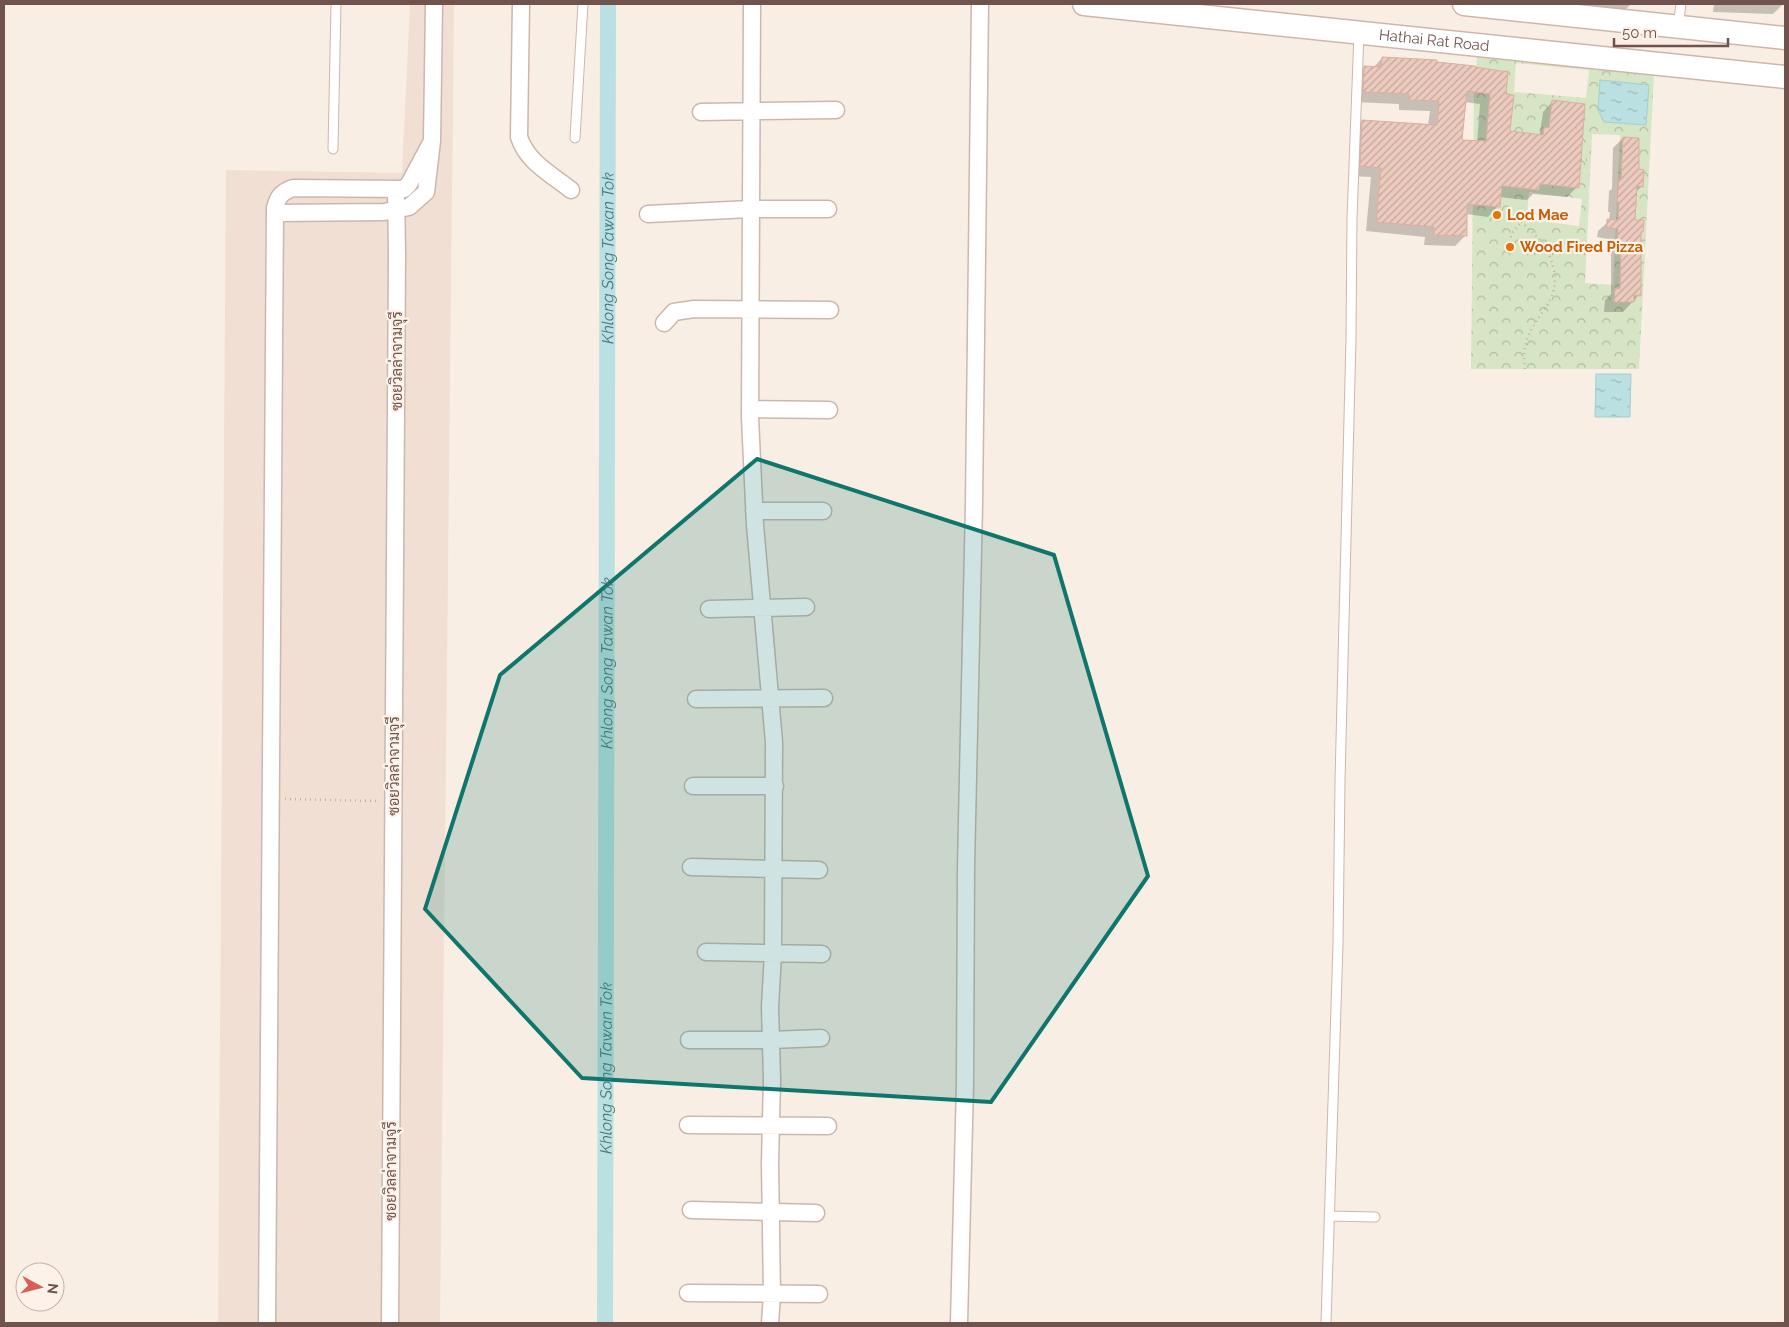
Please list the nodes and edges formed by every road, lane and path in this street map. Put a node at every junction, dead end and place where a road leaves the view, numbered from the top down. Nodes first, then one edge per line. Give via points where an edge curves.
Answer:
1 (336, 4) edge
2 (434, 4) edge
3 (521, 4) edge
4 (583, 4) edge
5 (752, 4) edge
6 (980, 4) edge
7 (1084, 4) edge
8 (1464, 4) edge
9 (1681, 4) edge
10 (1495, 5) edge
11 (1678, 26) junction
12 (1359, 33) junction
13 (1785, 38) edge
14 (1785, 77) edge
15 (836, 110) dead end
16 (752, 111) junction
17 (700, 112) dead end
18 (575, 138) dead end
19 (432, 141) junction
20 (333, 149) dead end
21 (1581, 160) dead end
22 (1591, 160) dead end
23 (396, 189) junction
24 (571, 190) dead end
25 (750, 209) junction
26 (828, 209) dead end
27 (396, 210) junction
28 (1518, 212) dead end
29 (275, 213) junction
30 (648, 214) dead end
31 (1521, 222) junction
32 (1510, 242) dead end
33 (750, 310) junction
34 (830, 310) dead end
35 (664, 323) dead end
36 (1526, 369) dead end
37 (750, 409) junction
38 (829, 410) dead end
39 (754, 511) junction
40 (823, 511) dead end
41 (806, 607) dead end
42 (762, 608) junction
43 (709, 609) dead end
44 (771, 698) junction
45 (824, 698) dead end
46 (696, 699) dead end
47 (694, 786) dead end
48 (775, 786) junction
49 (271, 799) junction
50 (394, 801) junction
51 (691, 867) dead end
52 (774, 870) junction
53 (819, 870) dead end
54 (706, 952) dead end
55 (773, 953) junction
56 (822, 954) dead end
57 (821, 1038) dead end
58 (689, 1040) dead end
59 (771, 1040) junction
60 (771, 1124) junction
61 (688, 1125) dead end
62 (828, 1126) dead end
63 (691, 1210) dead end
64 (770, 1211) junction
65 (816, 1213) dead end
66 (1330, 1216) junction
67 (1375, 1217) dead end
68 (688, 1293) dead end
69 (772, 1294) junction
70 (819, 1294) dead end
71 (267, 1323) edge
72 (390, 1323) edge
73 (770, 1323) edge
74 (959, 1323) edge
75 (1326, 1323) edge

1 - 20 lane
2 - 19 street
3 - 24 street via 519,137 523,150
4 - 18 lane
5 - 16 street
6 - 74 street
7 - 12 main road, Hathai Rat Road
8 - 10 main road
9 - 11 lane
10 - 11 main road
11 - 13 main road
12 - 14 main road, Hathai Rat Road
12 - 66 lane
15 - 16 street
16 - 17 street
16 - 25 street
19 - 23 street via 409,184
19 - 27 street via 426,192 409,207
21 - 22 path
23 - 27 street, ซอยวิลล่าจามจุรี
23 - 29 street via 293,188 278,197
25 - 26 street
25 - 30 street
25 - 33 street
27 - 29 street
27 - 50 street, ซอยวิลล่าจามจุรี
28 - 31 path
29 - 49 street
31 - 32 path
31 - 36 path via 1540,240 1550,256 1555,274 1548,306 1526,342
33 - 34 street
33 - 35 street via 674,312
33 - 37 street
37 - 38 street
37 - 39 street
39 - 40 street
39 - 42 street
41 - 42 street
42 - 43 street
42 - 44 street
44 - 45 street
44 - 46 street
44 - 48 street
47 - 48 street
48 - 52 street
49 - 50 path
49 - 71 street
50 - 72 street, ซอยวิลล่าจามจุรี
51 - 52 street
52 - 53 street
52 - 55 street
54 - 55 street
55 - 56 street
55 - 59 street
57 - 59 street
58 - 59 street
59 - 60 street
60 - 61 street
60 - 62 street
60 - 64 street
63 - 64 street
64 - 65 street
64 - 69 street
66 - 67 lane
66 - 75 lane
68 - 69 street
69 - 70 street
69 - 73 street

